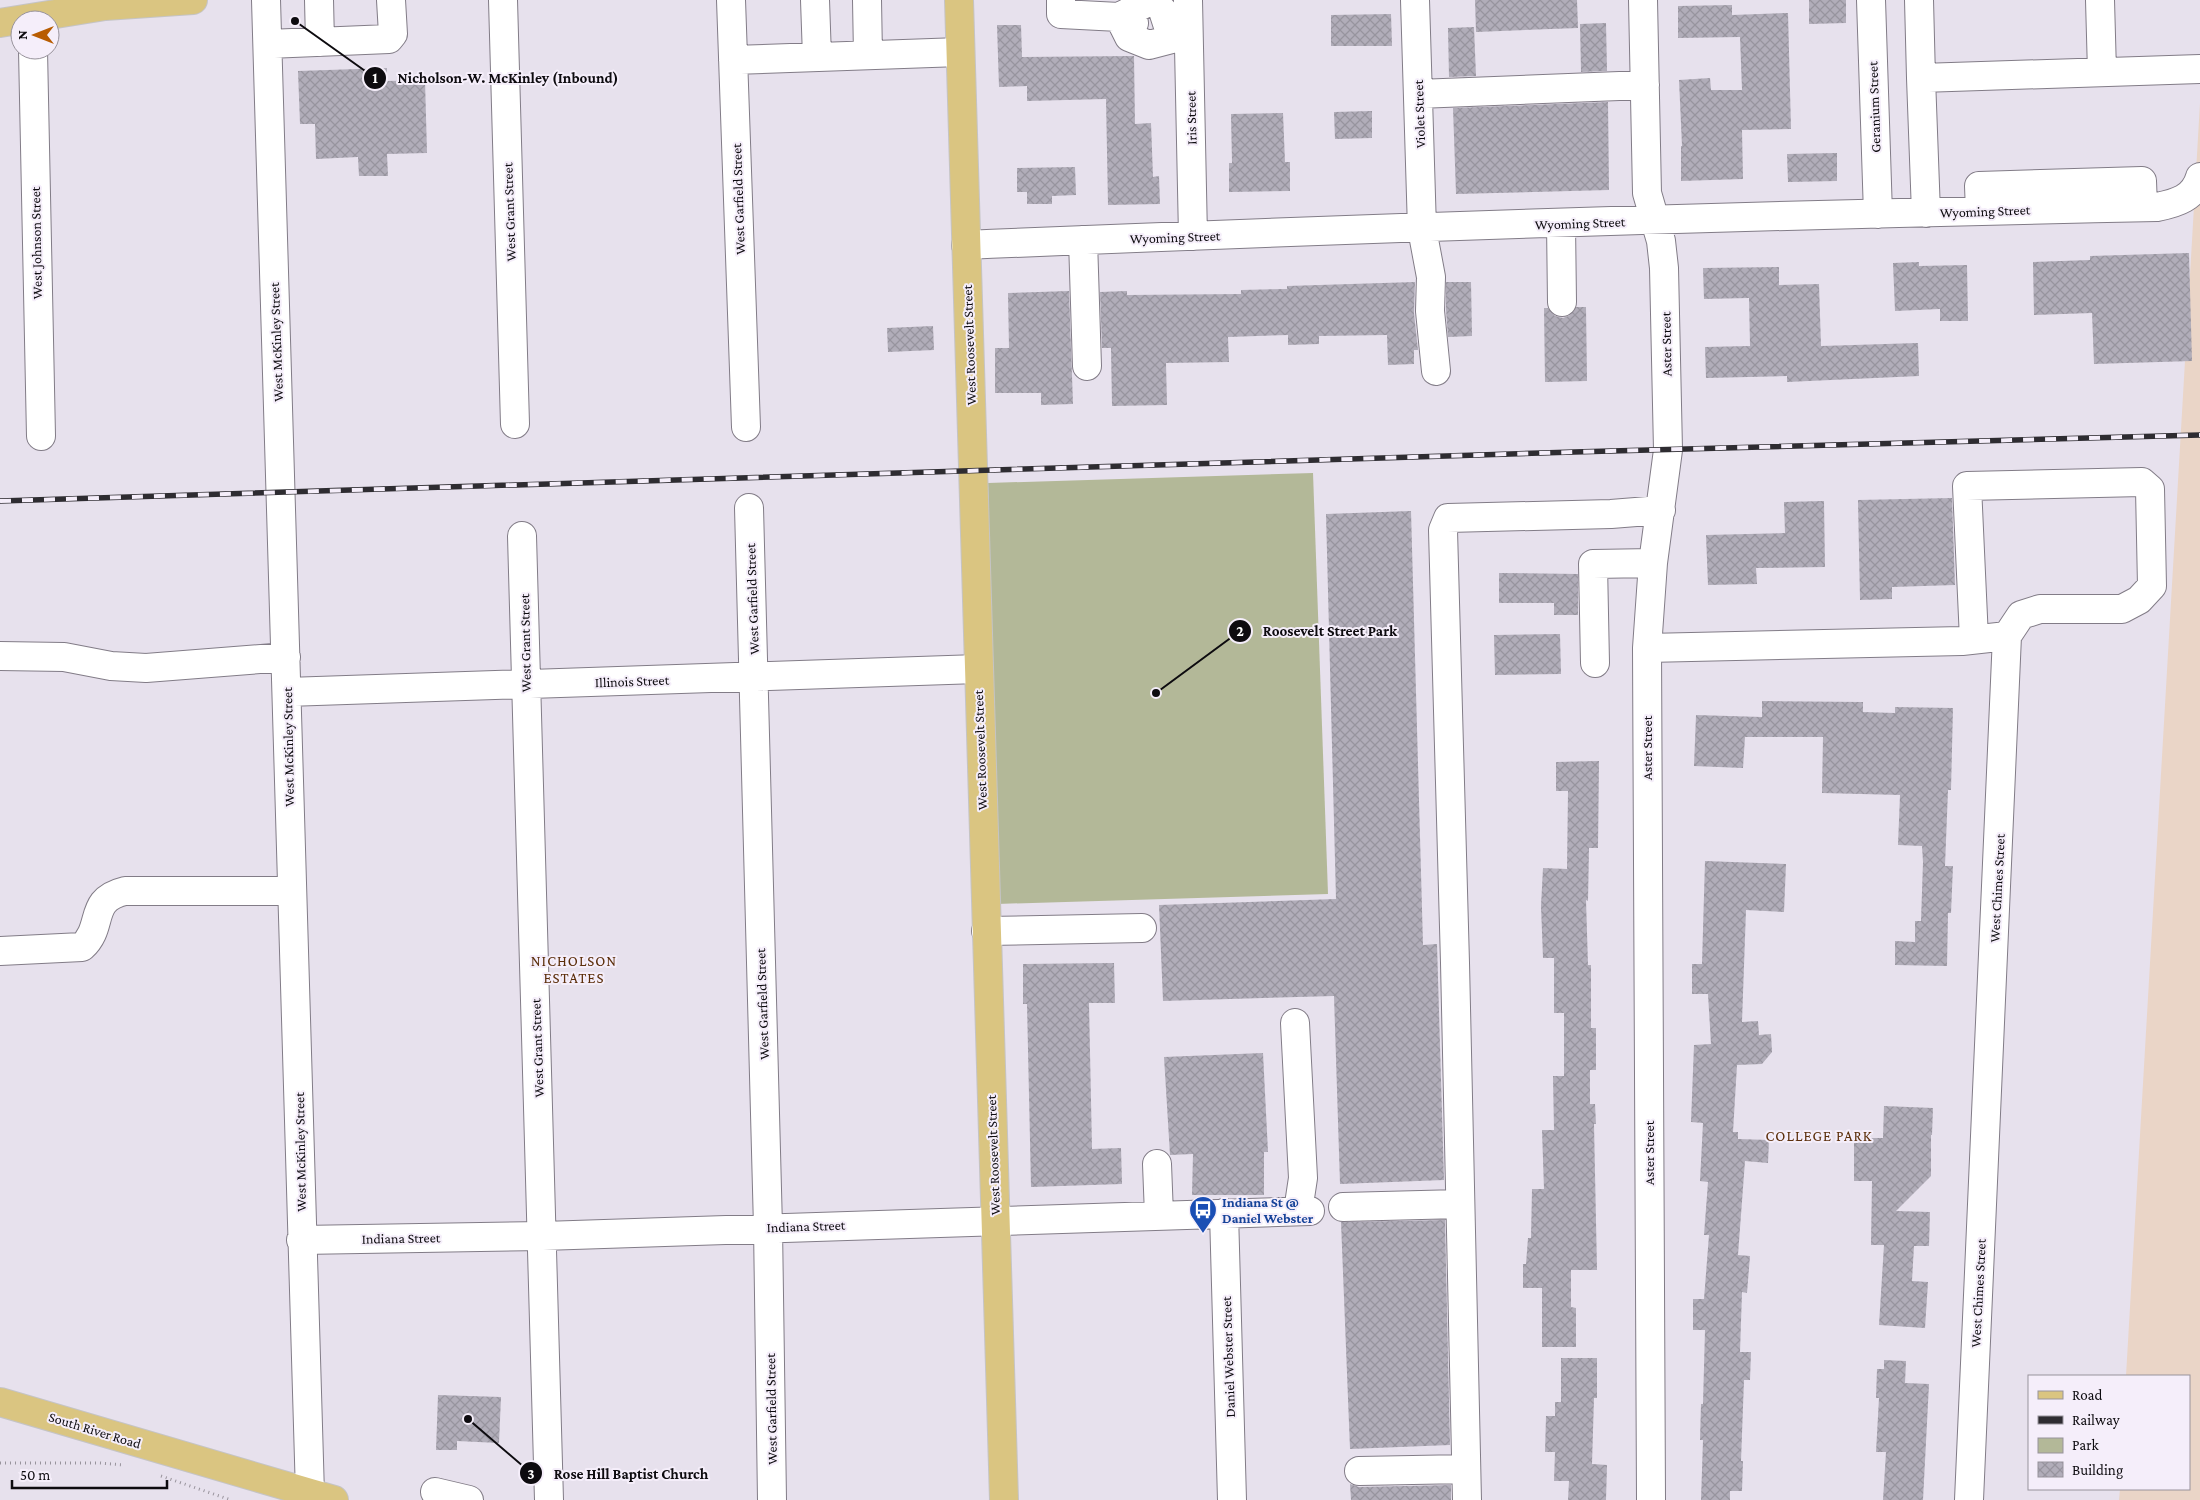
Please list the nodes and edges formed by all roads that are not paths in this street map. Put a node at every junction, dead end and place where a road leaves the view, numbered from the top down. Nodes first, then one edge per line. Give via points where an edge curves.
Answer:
1 (193, 0) edge
2 (266, 0) edge
3 (319, 0) edge
4 (391, 0) edge
5 (504, 0) edge
6 (731, 0) edge
7 (815, 0) edge
8 (867, 0) edge
9 (959, 0) edge
10 (1061, 0) edge
11 (1415, 0) edge
12 (1643, 0) edge
13 (1871, 0) edge
14 (1919, 0) edge
15 (2100, 0) edge
16 (56, 10) edge
17 (1158, 21) edge
18 (320, 42) junction
19 (268, 44) junction
20 (960, 52) junction
21 (868, 55) junction
22 (817, 57) junction
23 (33, 60) edge
24 (733, 60) junction
25 (2200, 69) edge
26 (2102, 72) junction
27 (1921, 78) junction
28 (1645, 85) junction
29 (1418, 94) junction
30 (2197, 191) edge
31 (1926, 213) junction
32 (1878, 214) junction
33 (1655, 220) junction
34 (1561, 224) junction
35 (1422, 229) junction
36 (1194, 236) junction
37 (1083, 240) junction
38 (966, 246) junction
39 (1562, 302) dead end
40 (1087, 366) dead end
41 (1436, 371) dead end
42 (515, 424) dead end
43 (746, 427) dead end
44 (41, 436) dead end
45 (749, 508) dead end
46 (1661, 510) junction
47 (522, 536) dead end
48 (1653, 563) junction
49 (2007, 636) junction
50 (1974, 639) junction
51 (1647, 648) junction
52 (0, 656) edge
53 (286, 657) junction
54 (1595, 663) dead end
55 (978, 669) junction
56 (754, 677) junction
57 (526, 684) junction
58 (287, 692) junction
59 (292, 891) junction
60 (1142, 928) dead end
61 (986, 931) junction
62 (0, 950) edge
63 (1295, 1023) dead end
64 (1157, 1164) dead end
65 (1460, 1204) junction
66 (1343, 1207) dead end
67 (1224, 1213) junction
68 (1159, 1215) junction
69 (996, 1220) junction
70 (768, 1227) junction
71 (543, 1236) junction
72 (301, 1240) junction
73 (0, 1402) edge
74 (1466, 1469) junction
75 (1359, 1471) dead end
76 (434, 1492) dead end
77 (322, 1497) edge
78 (469, 1500) edge
79 (549, 1500) edge
80 (772, 1500) edge
81 (1004, 1500) edge
82 (1232, 1500) edge
83 (1467, 1500) edge
84 (1651, 1500) edge
85 (1969, 1500) edge

1 - 16 main road
2 - 19 street, West McKinley Street
3 - 18 street
4 - 18 street via 393,34 389,39
5 - 42 street, West Grant Street
6 - 24 street, West Garfield Street
7 - 22 street
8 - 21 street
9 - 20 main road, West Roosevelt Street
10 - 17 street via 1061,14
11 - 29 street, Violet Street
12 - 28 street, Aster Street
13 - 32 street, Geranium Street
14 - 27 street
15 - 26 street
17 - 36 street, Iris Street
18 - 19 street
19 - 53 street, West McKinley Street
20 - 21 street
20 - 38 main road, West Roosevelt Street
21 - 22 street
22 - 24 street
23 - 44 street, West Johnson Street
24 - 43 street, West Garfield Street
25 - 26 street
26 - 27 street
27 - 31 street
28 - 29 street
28 - 33 street, Aster Street via 1646,193
29 - 35 street, Violet Street
30 - 31 street, Wyoming Street via 2172,204 2143,207
31 - 32 street, Wyoming Street
32 - 33 street, Wyoming Street
33 - 34 street, Wyoming Street
33 - 46 street, Aster Street via 1664,268 1668,432
34 - 35 street, Wyoming Street
34 - 39 street
35 - 36 street, Wyoming Street
35 - 41 street, Violet Street via 1431,277 1430,311
36 - 37 street, Wyoming Street
37 - 38 street, Wyoming Street
37 - 40 street
38 - 55 main road, West Roosevelt Street
45 - 56 street, West Garfield Street
46 - 48 street, Aster Street
46 - 65 street via 1448,518 1443,530
47 - 57 street, West Grant Street
48 - 51 street, Aster Street
48 - 54 street via 1593,564
49 - 50 street
49 - 50 street via 2021,615 2040,609 2122,609 2139,600 2152,586 2150,489 2142,482 1966,486
49 - 85 street, West Chimes Street
50 - 51 street
51 - 84 street, Aster Street
52 - 53 street via 64,657 112,666 146,668
53 - 58 street, West McKinley Street
55 - 56 street, Illinois Street
55 - 61 main road, West Roosevelt Street
56 - 57 street, Illinois Street
56 - 70 street, West Garfield Street
57 - 58 street, Illinois Street
57 - 71 street, West Grant Street
58 - 59 street, West McKinley Street
59 - 62 street via 125,891 111,894 103,902 91,939 82,947
59 - 72 street, West McKinley Street
60 - 61 street
61 - 69 main road, West Roosevelt Street
63 - 67 street, Indiana Street via 1304,1211
64 - 68 street
65 - 66 street
65 - 74 street
67 - 68 street, Indiana Street
67 - 82 street, Daniel Webster Street
68 - 69 street, Indiana Street
69 - 70 street, Indiana Street
69 - 81 main road, West Roosevelt Street
70 - 71 street, Indiana Street
70 - 80 street, West Garfield Street
71 - 72 street, Indiana Street
71 - 79 street, West Grant Street
72 - 77 street, West McKinley Street
73 - 77 main road, South River Road
74 - 75 street
74 - 83 street
76 - 78 street

